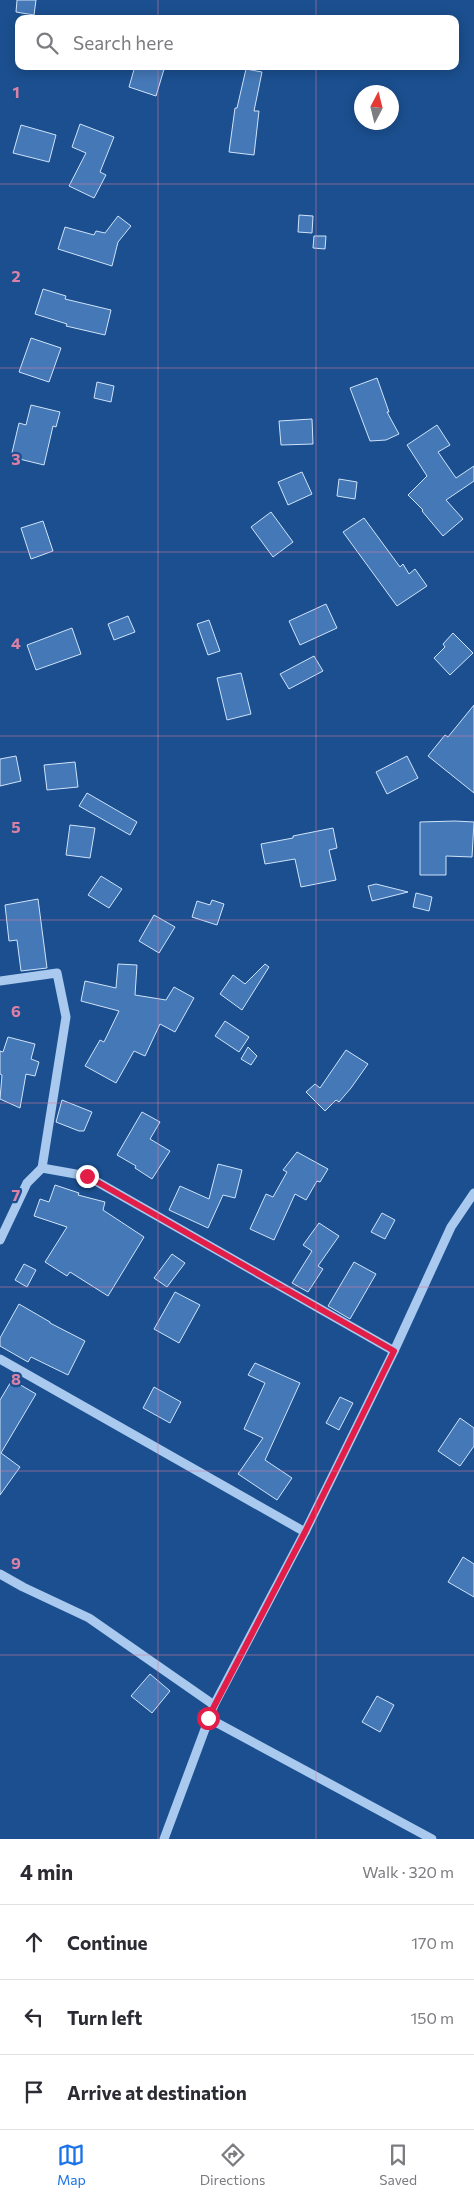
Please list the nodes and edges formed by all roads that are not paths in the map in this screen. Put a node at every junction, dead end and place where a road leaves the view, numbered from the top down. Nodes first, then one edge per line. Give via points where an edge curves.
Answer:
1 (0, 981) edge
2 (42, 1168) junction
3 (474, 1193) edge
4 (0, 1240) edge
5 (394, 1351) junction
6 (0, 1359) edge
7 (305, 1532) junction
8 (0, 1574) edge
9 (214, 1705) junction
10 (208, 1718) junction
11 (164, 1839) edge
12 (432, 1839) edge

1 - 2 street via 57,973 66,1017
2 - 4 street via 27,1183
2 - 5 street via 87,1176
3 - 5 street via 450,1227
5 - 7 street
6 - 7 street
7 - 9 street
8 - 9 street via 89,1618
9 - 10 street
10 - 11 street
10 - 12 street

